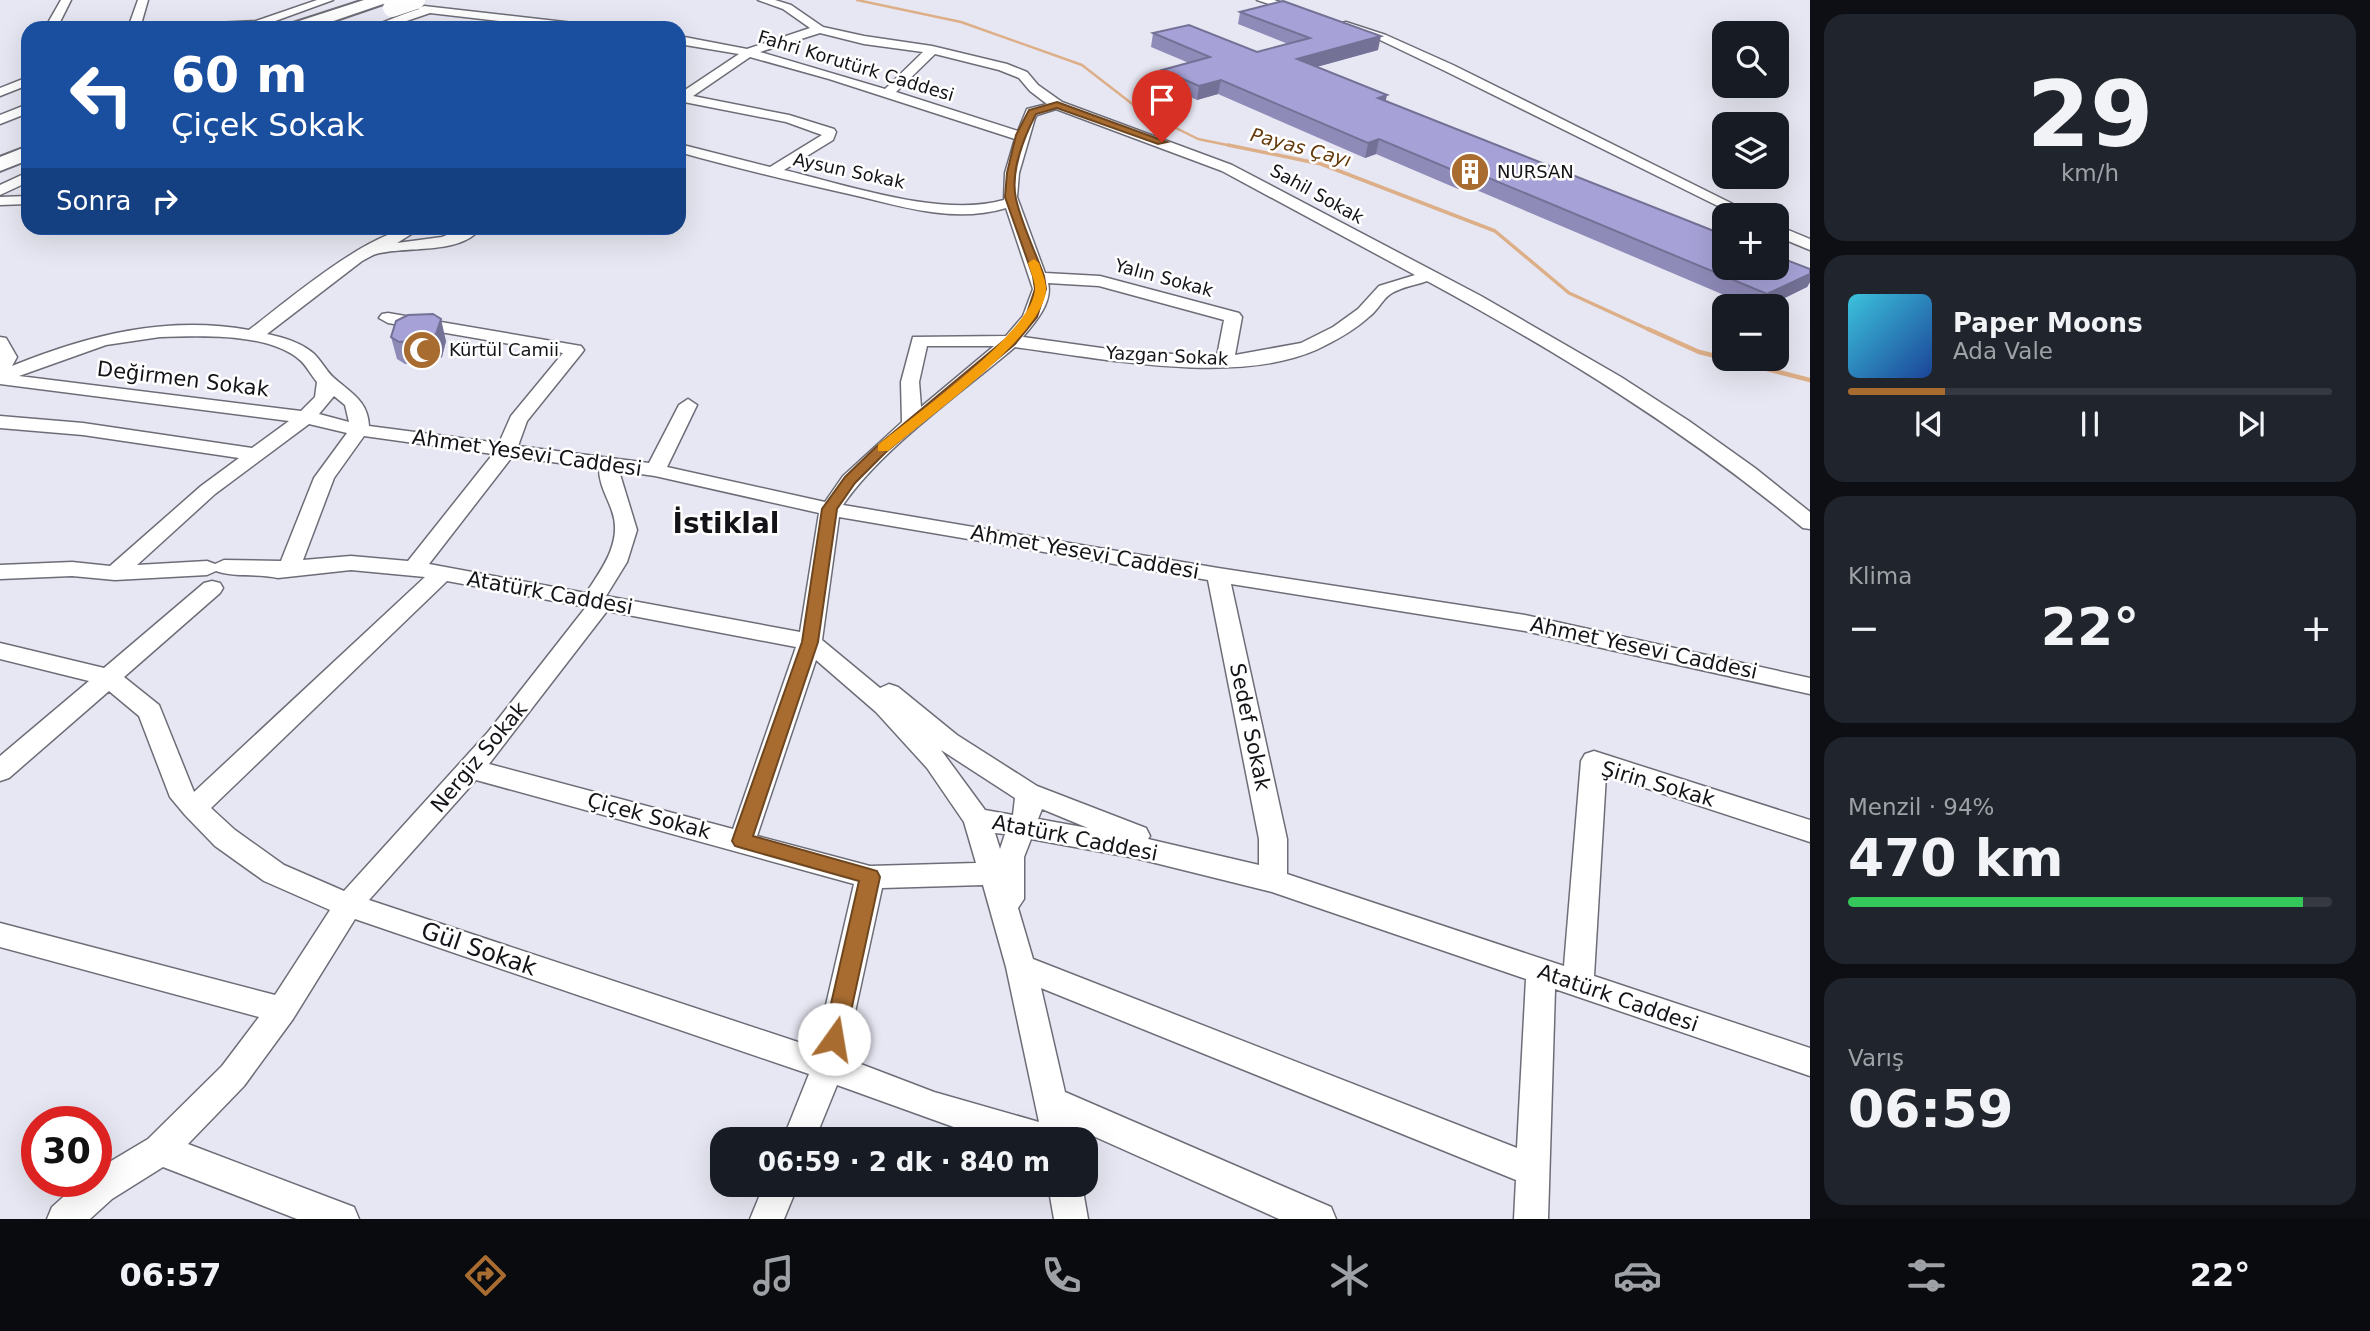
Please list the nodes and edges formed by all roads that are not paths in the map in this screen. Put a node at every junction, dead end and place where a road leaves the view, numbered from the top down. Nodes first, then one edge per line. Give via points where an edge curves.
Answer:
1 (66, 0) edge
2 (144, 0) edge
3 (328, 0) edge
4 (763, 0) edge
5 (1262, 0) edge
6 (381, 4) edge
7 (423, 6) edge
8 (55, 21) edge
9 (136, 21) edge
10 (266, 21) edge
11 (321, 21) edge
12 (348, 21) edge
13 (390, 21) edge
14 (516, 21) edge
15 (819, 29) junction
16 (686, 41) edge
17 (932, 50) junction
18 (749, 52) junction
19 (21, 84) edge
20 (0, 92) edge
21 (888, 93) junction
22 (686, 95) edge
23 (686, 100) edge
24 (0, 101) edge
25 (1057, 105) junction
26 (21, 106) edge
27 (21, 110) edge
28 (0, 120) edge
29 (1020, 135) junction
30 (21, 136) edge
31 (0, 146) edge
32 (686, 150) edge
33 (21, 155) edge
34 (0, 165) edge
35 (771, 173) junction
36 (21, 180) edge
37 (0, 191) edge
38 (21, 200) edge
39 (0, 201) edge
40 (1012, 202) junction
41 (1722, 203) edge
42 (399, 235) edge
43 (465, 235) edge
44 (1789, 236) edge
45 (1810, 245) edge
46 (371, 250) junction
47 (1038, 276) junction
48 (1427, 276) junction
49 (387, 318) dead end
50 (255, 334) junction
51 (1011, 341) junction
52 (0, 342) edge
53 (1224, 362) junction
54 (0, 372) edge
55 (0, 378) edge
56 (326, 382) junction
57 (688, 405) dead end
58 (306, 417) junction
59 (0, 422) edge
60 (912, 424) junction
61 (20, 426) junction
62 (0, 430) edge
63 (359, 430) junction
64 (506, 451) junction
65 (255, 454) junction
66 (609, 464) junction
67 (655, 470) junction
68 (830, 509) junction
69 (1810, 523) edge
70 (289, 568) junction
71 (414, 568) junction
72 (0, 572) edge
73 (115, 573) junction
74 (442, 573) junction
75 (1218, 575) junction
76 (208, 578) junction
77 (597, 601) junction
78 (810, 642) junction
79 (0, 651) edge
80 (108, 677) junction
81 (1810, 686) edge
82 (471, 769) junction
83 (0, 771) edge
84 (1005, 777) junction
85 (1028, 793) junction
86 (194, 807) junction
87 (971, 811) junction
88 (1022, 827) junction
89 (1810, 831) edge
90 (742, 841) junction
91 (993, 874) junction
92 (870, 877) junction
93 (1273, 881) junction
94 (348, 905) junction
95 (0, 935) edge
96 (1018, 957) junction
97 (1541, 972) junction
98 (1577, 984) junction
99 (282, 1010) junction
100 (1810, 1062) edge
101 (828, 1066) junction
102 (1052, 1102) junction
103 (804, 1127) edge
104 (993, 1127) edge
105 (1057, 1127) edge
106 (160, 1150) junction
107 (1534, 1171) junction
108 (775, 1197) edge
109 (1067, 1197) edge
110 (64, 1219) edge
111 (342, 1219) edge
112 (767, 1219) edge
113 (1070, 1219) edge
114 (1319, 1219) edge
115 (1531, 1219) edge

1 - 8 street
2 - 9 street
3 - 10 street
4 - 15 street, Sahil Sokak via 787,6
5 - 41 street via 1382,37
6 - 7 highway, bridge
6 - 11 highway
6 - 12 highway
7 - 13 street
7 - 14 street
15 - 17 street, Sahil Sokak
15 - 18 street
16 - 18 street, Fahri Korutürk Caddesi
17 - 21 street
17 - 25 street, Sahil Sokak via 1023,75
18 - 21 street, Fahri Korutürk Caddesi
18 - 22 street
19 - 20 street
21 - 29 street, Fahri Korutürk Caddesi
23 - 35 street via 829,131 828,137
24 - 26 street
25 - 29 street via 1032,112
25 - 48 street, Sahil Sokak via 1227,168
27 - 28 street
29 - 40 street
30 - 31 highway
32 - 35 street, Aysun Sokak
33 - 34 highway
35 - 40 street, Aysun Sokak via 950,211
36 - 37 street
38 - 39 street
40 - 47 street
42 - 46 street
43 - 46 street
44 - 45 street
46 - 50 street
47 - 51 street via 1041,289 1031,317
47 - 53 street, Yalın Sokak via 1100,281 1233,317
48 - 53 street, Yazgan Sokak via 1385,290 1364,313 1307,347
48 - 69 street, Sahil Sokak via 1664,410
49 - 64 street via 575,350 518,420
50 - 55 street via 148,332 116,337
50 - 56 street via 304,355
51 - 53 street, Yazgan Sokak via 1130,357
51 - 60 street
51 - 60 street, Yazgan Sokak via 919,341 910,382
52 - 54 street via 8,357
55 - 58 street, Değirmen Sokak
56 - 58 street via 324,398
56 - 63 street via 353,402
57 - 67 street
58 - 63 street, Değirmen Sokak
58 - 65 street
59 - 61 street
60 - 68 street via 850,480
61 - 62 street
61 - 65 street via 82,429
63 - 64 street, Ahmet Yesevi Caddesi
63 - 70 street via 324,478
64 - 66 street, Ahmet Yesevi Caddesi
64 - 71 street
65 - 73 street
66 - 67 street, Ahmet Yesevi Caddesi
66 - 77 street, Nergiz Sokak via 608,481 626,519 628,535
67 - 68 street, Ahmet Yesevi Caddesi
68 - 75 street, Ahmet Yesevi Caddesi
68 - 78 street
70 - 71 street, Atatürk Caddesi via 351,563
70 - 76 street, Atatürk Caddesi
71 - 74 street, Atatürk Caddesi
72 - 73 street via 72,569
73 - 76 street
74 - 77 street, Atatürk Caddesi
74 - 86 street
75 - 81 street, Ahmet Yesevi Caddesi via 1525,623
75 - 93 street, Sedef Sokak via 1273,839
76 - 80 street
77 - 78 street, Atatürk Caddesi
77 - 82 street, Nergiz Sokak
78 - 84 street via 879,684 948,742
78 - 87 street, Atatürk Caddesi via 885,706 936,761
78 - 90 street
79 - 80 street, Gül Sokak
80 - 83 street
80 - 86 street, Gül Sokak via 150,710 183,797
82 - 90 street, Çiçek Sokak
82 - 94 street, Nergiz Sokak
84 - 85 street
84 - 87 street via 988,773 971,780
85 - 88 street via 1029,808
85 - 93 street via 1127,834
86 - 94 street, Gül Sokak via 225,838 274,873
87 - 88 street, Atatürk Caddesi
87 - 91 street
88 - 93 street, Atatürk Caddesi via 1135,847
88 - 96 street via 1010,857 1008,881
89 - 98 street, Şirin Sokak via 1594,761
90 - 92 street, Çiçek Sokak
91 - 92 street, Çiçek Sokak
91 - 96 street
92 - 101 street
93 - 97 street, Atatürk Caddesi
94 - 99 street, Nergiz Sokak
94 - 101 street, Gül Sokak
95 - 99 street
96 - 102 street
96 - 107 street
97 - 98 street, Atatürk Caddesi
97 - 107 street
98 - 100 street, Atatürk Caddesi
99 - 106 street, Nergiz Sokak via 233,1076
101 - 103 street
101 - 104 street, Gül Sokak
102 - 105 street
102 - 114 street
106 - 110 street, Nergiz Sokak via 100,1187
106 - 111 street
107 - 115 street
108 - 112 street
109 - 113 street

